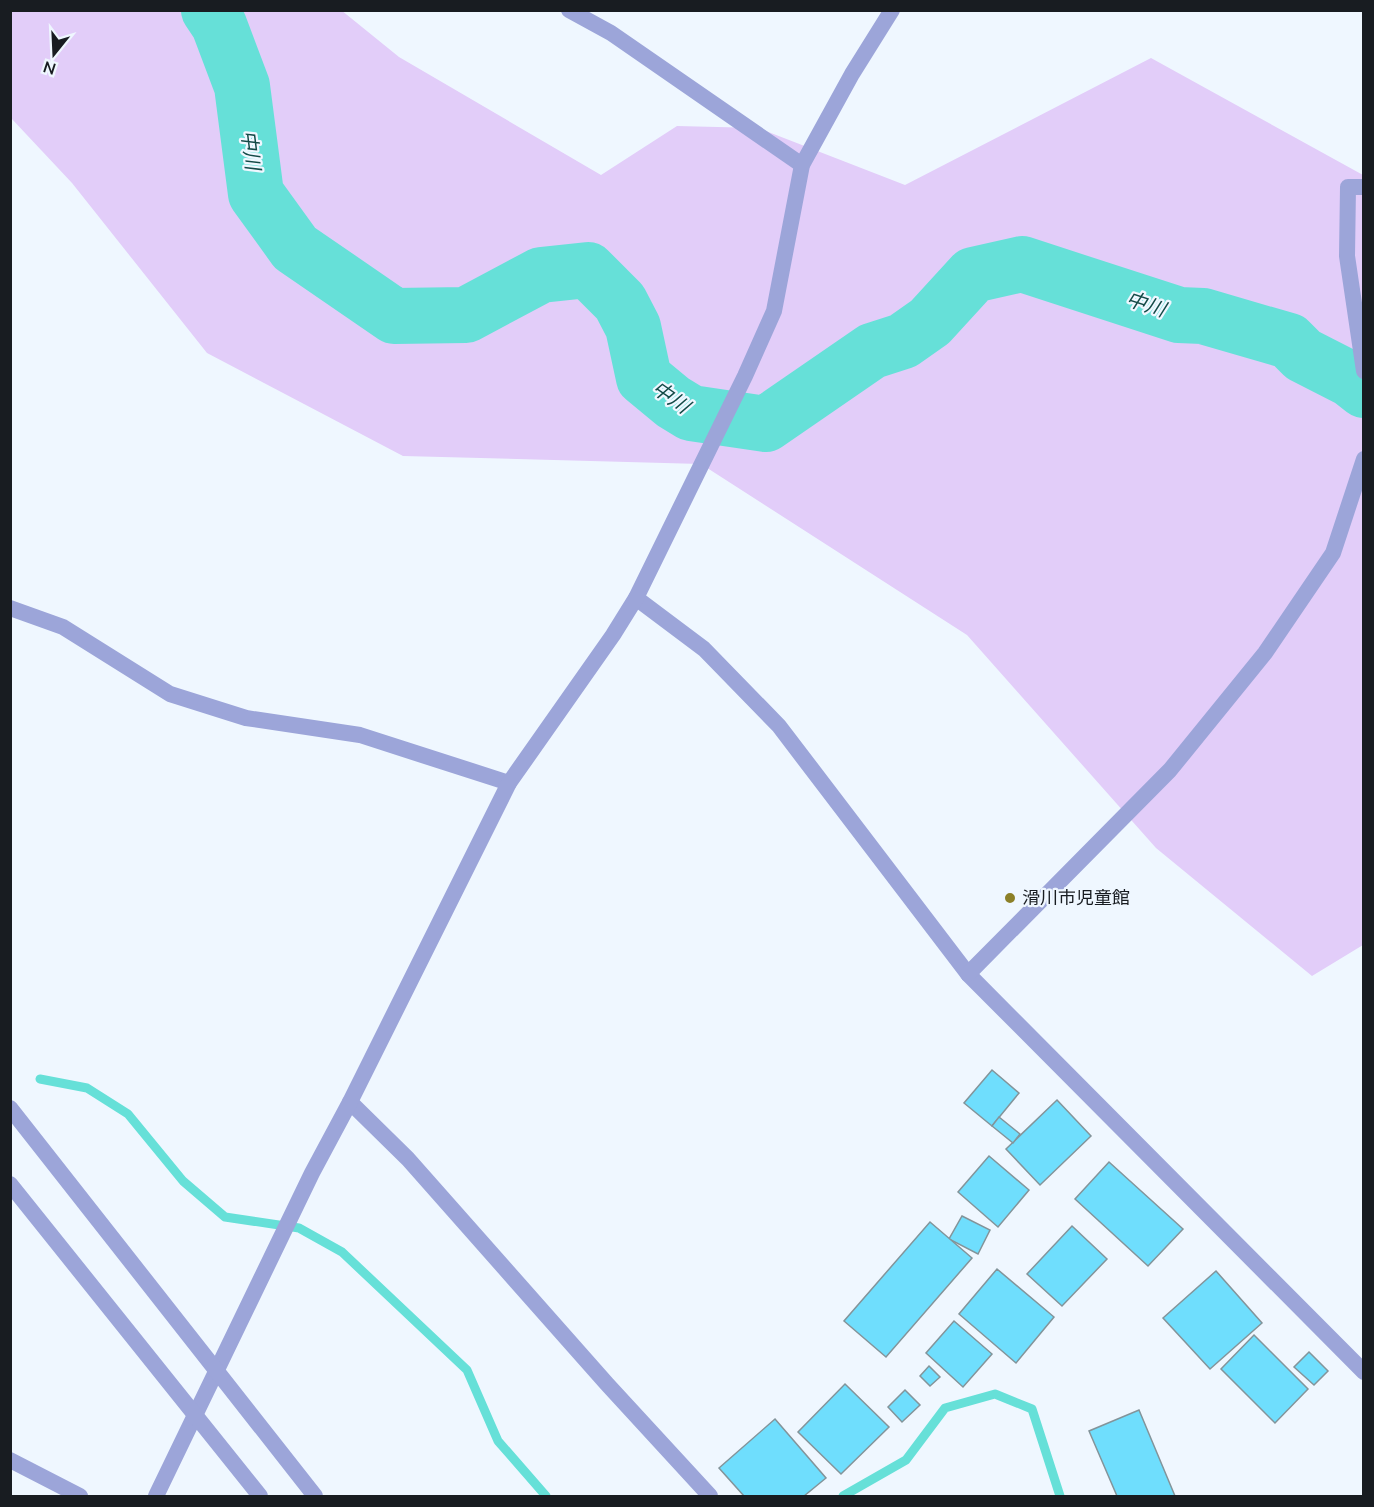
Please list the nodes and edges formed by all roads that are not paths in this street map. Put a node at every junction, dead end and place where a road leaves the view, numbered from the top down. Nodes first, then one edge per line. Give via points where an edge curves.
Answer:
1 (569, 10) edge
2 (892, 10) edge
3 (802, 165) junction
4 (1364, 187) edge
5 (1364, 371) edge
6 (1364, 459) edge
7 (636, 598) junction
8 (10, 608) edge
9 (509, 783) junction
10 (968, 974) junction
11 (350, 1102) junction
12 (10, 1108) edge
13 (10, 1184) edge
14 (216, 1370) junction
15 (1364, 1372) edge
16 (195, 1415) junction
17 (10, 1460) edge
18 (80, 1497) edge
19 (156, 1497) edge
20 (260, 1497) edge
21 (315, 1497) edge
22 (710, 1497) edge

1 - 3 street via 611,33
2 - 3 street
3 - 7 street via 774,310 746,376
4 - 5 street via 1348,187 1347,256
6 - 10 street via 1333,553 1265,653 1170,770
7 - 9 street
7 - 10 street via 704,649 779,726
8 - 9 street via 63,627 170,694 246,718 360,735
9 - 11 street
10 - 15 street
11 - 14 street
11 - 22 street via 408,1159
12 - 14 street
13 - 16 street
14 - 16 street
14 - 21 street
16 - 19 street
16 - 20 street
17 - 18 street

